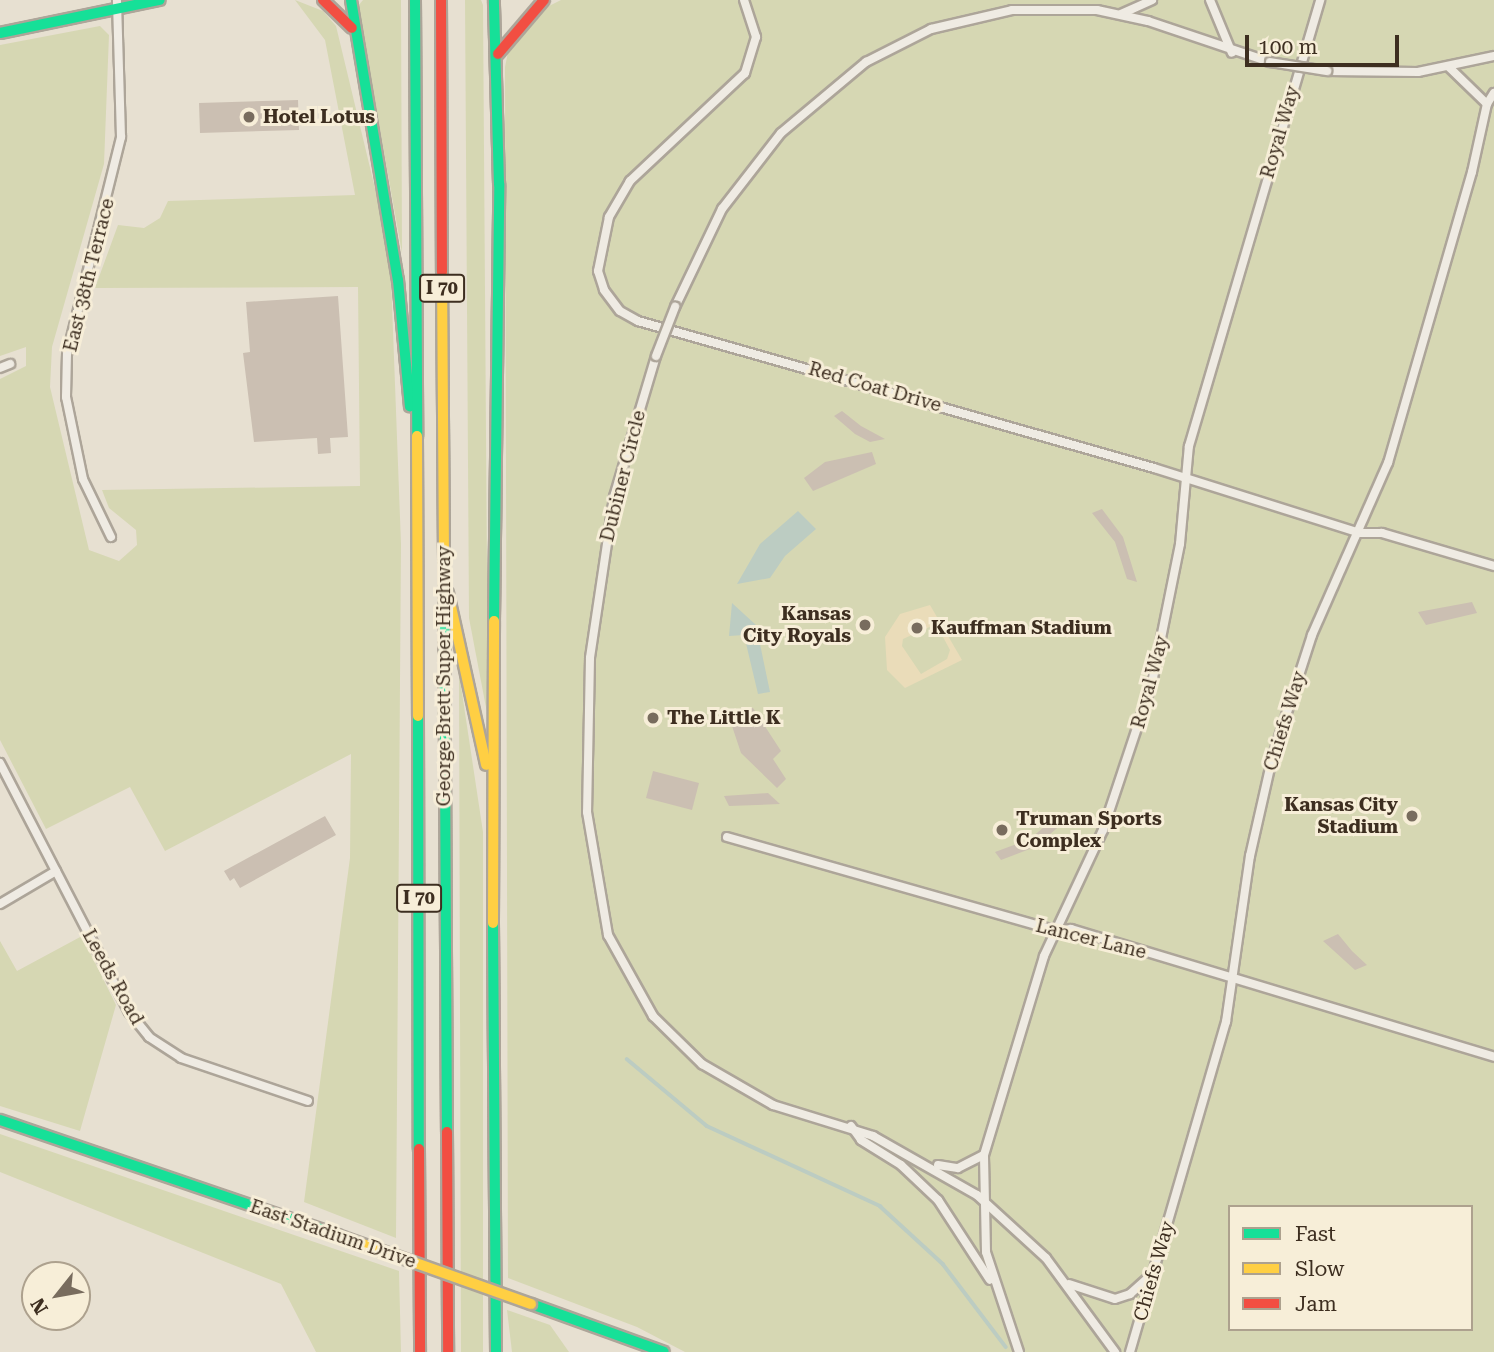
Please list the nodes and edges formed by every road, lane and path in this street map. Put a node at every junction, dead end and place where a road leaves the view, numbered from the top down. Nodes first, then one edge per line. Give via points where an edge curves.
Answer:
1 (160, 0) edge
2 (323, 0) edge
3 (351, 0) edge
4 (415, 0) edge
5 (441, 0) edge
6 (494, 0) edge
7 (544, 0) edge
8 (744, 0) edge
9 (1152, 0) edge
10 (1210, 0) edge
11 (1320, 0) edge
12 (117, 3) edge
13 (1121, 14) junction
14 (352, 29) junction
15 (0, 33) edge
16 (1232, 53) junction
17 (498, 54) junction
18 (1494, 56) edge
19 (1448, 67) junction
20 (1494, 93) edge
21 (1487, 104) junction
22 (9, 364) dead end
23 (0, 368) edge
24 (417, 445) junction
25 (1187, 480) junction
26 (1360, 533) junction
27 (111, 537) dead end
28 (1494, 566) edge
29 (443, 575) junction
30 (0, 763) edge
31 (492, 790) junction
32 (727, 837) dead end
33 (56, 871) junction
34 (0, 904) edge
35 (1057, 931) junction
36 (1232, 978) junction
37 (1494, 1057) edge
38 (308, 1101) dead end
39 (0, 1120) edge
40 (850, 1125) junction
41 (984, 1155) junction
42 (921, 1160) junction
43 (984, 1200) junction
44 (1154, 1272) junction
45 (1066, 1283) junction
46 (997, 1292) junction
47 (420, 1352) edge
48 (448, 1352) edge
49 (496, 1352) edge
50 (664, 1352) edge
51 (1019, 1352) edge
52 (1115, 1352) edge
53 (1130, 1352) edge

1 - 12 main road
2 - 14 main road
3 - 14 main road
4 - 24 main road, George Brett Super Highway / I 70
5 - 29 main road, George Brett Super Highway / I 70
6 - 17 main road
7 - 17 main road
8 - 25 street, Red Coat Drive via 756,37 745,73 630,181 609,217 598,271 613,304 638,321
9 - 13 street
10 - 16 street
11 - 25 street, Royal Way via 1189,446
12 - 15 main road
12 - 27 street, East 38th Terrace via 121,137 67,354 66,397 83,479
13 - 16 street, Dubiner Circle
13 - 40 street, Dubiner Circle, bridge via 1068,8 1012,10 931,29 866,62 796,118 738,184 675,307 614,497 590,658 587,812 600,906 629,978 685,1050 746,1093
14 - 24 main road via 396,267 403,363
16 - 19 street, Dubiner Circle, bridge via 1327,72 1378,75
17 - 31 main road
18 - 19 street, Dubiner Circle
19 - 21 street
20 - 21 street, Chiefs Way
21 - 26 street, Chiefs Way via 1388,463
22 - 23 street
24 - 47 main road, George Brett Super Highway / I 70
25 - 26 street, Red Coat Drive
25 - 35 street, Royal Way via 1152,683 1102,830
26 - 28 street, Red Coat Drive via 1382,533
26 - 36 street, Chiefs Way via 1312,635 1272,759
29 - 31 main road
29 - 48 main road, George Brett Super Highway / I 70
30 - 33 street, Leeds Road
31 - 49 main road
32 - 35 street, Lancer Lane
33 - 34 street
33 - 38 street, Leeds Road via 129,1012 149,1037 180,1058
35 - 36 street, Lancer Lane via 1071,929
35 - 41 street, Royal Way via 1044,956
36 - 37 street, Lancer Lane
36 - 44 street, Chiefs Way via 1226,1022
39 - 50 main road, East Stadium Drive, bridge
40 - 42 street, Dubiner Circle
40 - 46 street via 860,1140 901,1165 938,1200
41 - 42 street via 958,1168
41 - 43 street, Royal Way
42 - 43 street, Dubiner Circle
43 - 45 street, Dubiner Circle
43 - 46 street, Royal Way via 986,1252
44 - 45 street via 1130,1294 1115,1299 1100,1299
44 - 53 street, Chiefs Way
45 - 52 street, Dubiner Circle
46 - 51 street, Royal Way

